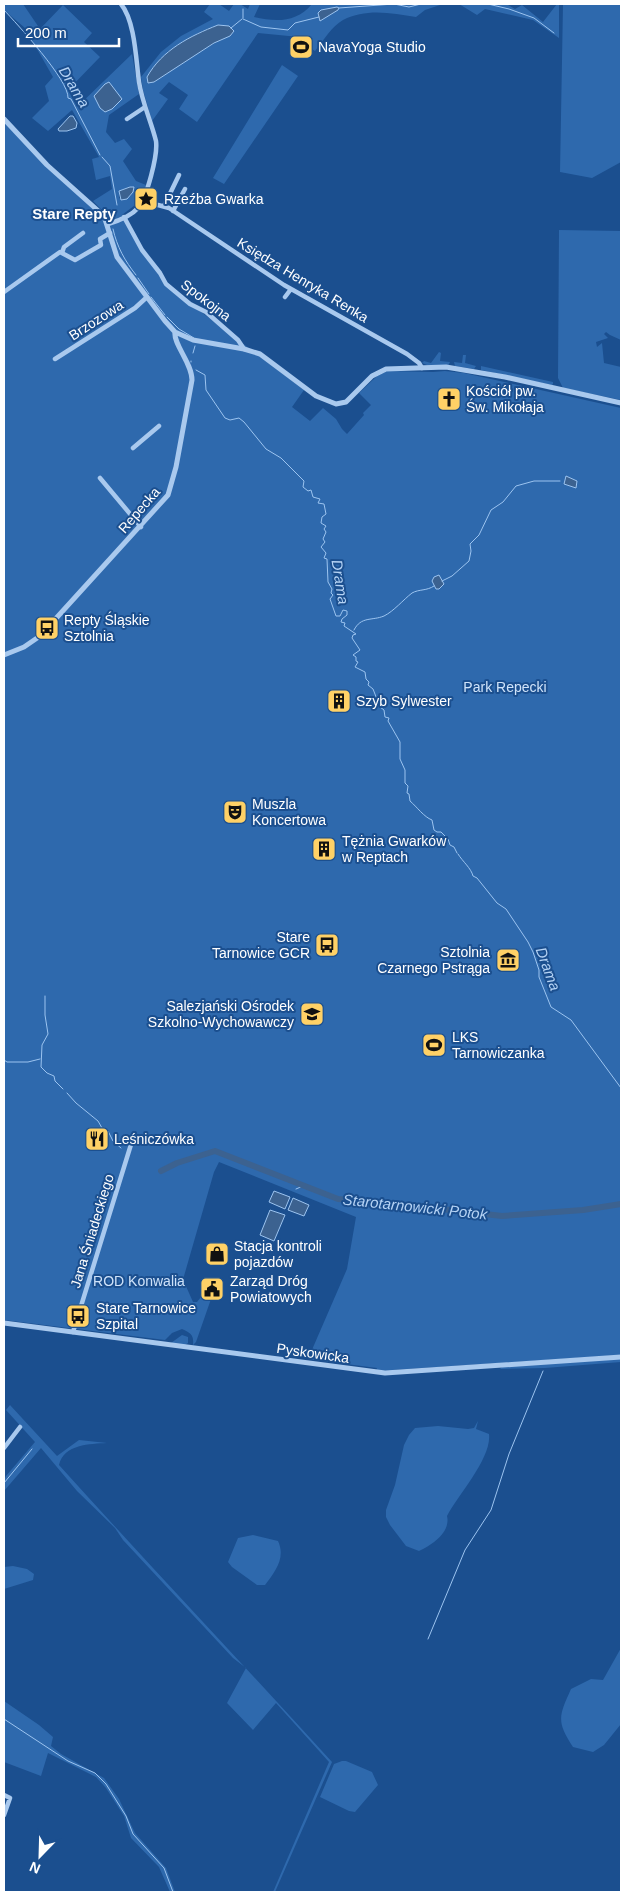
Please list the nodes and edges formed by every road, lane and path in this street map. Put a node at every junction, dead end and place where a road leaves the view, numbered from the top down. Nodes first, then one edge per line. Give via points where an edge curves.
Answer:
1 (122, 4) edge
2 (145, 107) junction
3 (4, 119) edge
4 (127, 119) dead end
5 (179, 175) dead end
6 (185, 189) dead end
7 (140, 204) junction
8 (164, 206) junction
9 (173, 211) junction
10 (124, 217) junction
11 (108, 224) junction
12 (83, 233) dead end
13 (110, 233) junction
14 (62, 253) junction
15 (291, 289) junction
16 (4, 292) edge
17 (147, 297) junction
18 (285, 297) dead end
19 (175, 332) junction
20 (244, 349) junction
21 (55, 359) dead end
22 (422, 368) junction
23 (621, 403) edge
24 (159, 426) dead end
25 (133, 448) dead end
26 (100, 478) dead end
27 (141, 527) junction
28 (4, 655) edge
29 (132, 1138) dead end
30 (4, 1323) edge
31 (73, 1332) junction
32 (621, 1357) edge
33 (20, 1427) dead end
34 (4, 1448) edge
35 (4, 1795) edge
36 (4, 1815) edge

1 - 2 street via 128,16
2 - 4 street
2 - 7 street via 156,147
3 - 11 street via 55,173 101,212
5 - 8 street
6 - 9 street
7 - 8 street, Księdza Henryka Renka
7 - 10 street
8 - 9 street, Księdza Henryka Renka
9 - 15 street, Księdza Henryka Renka
10 - 11 street
10 - 20 street, Spokojna via 166,284 190,304 206,312
11 - 13 street
12 - 14 street via 64,247
13 - 14 street via 100,239 101,244 75,260
13 - 17 street via 117,257
14 - 16 street
15 - 18 street
15 - 22 street, Księdza Henryka Renka via 407,354
17 - 19 street
17 - 21 street, Brzozowa
19 - 20 street via 205,343
19 - 27 street, Repecka via 192,373 192,386 171,488 164,502
20 - 22 street via 268,359 309,392 336,404 346,402 380,371
22 - 23 street via 455,368
24 - 25 street
26 - 27 street
27 - 28 street, Repecka via 40,636
29 - 31 street, Jana Śniadeckiego
30 - 31 street, Pyskowicka
31 - 32 street, Pyskowicka via 385,1373
33 - 34 street
35 - 36 street via 10,1798

